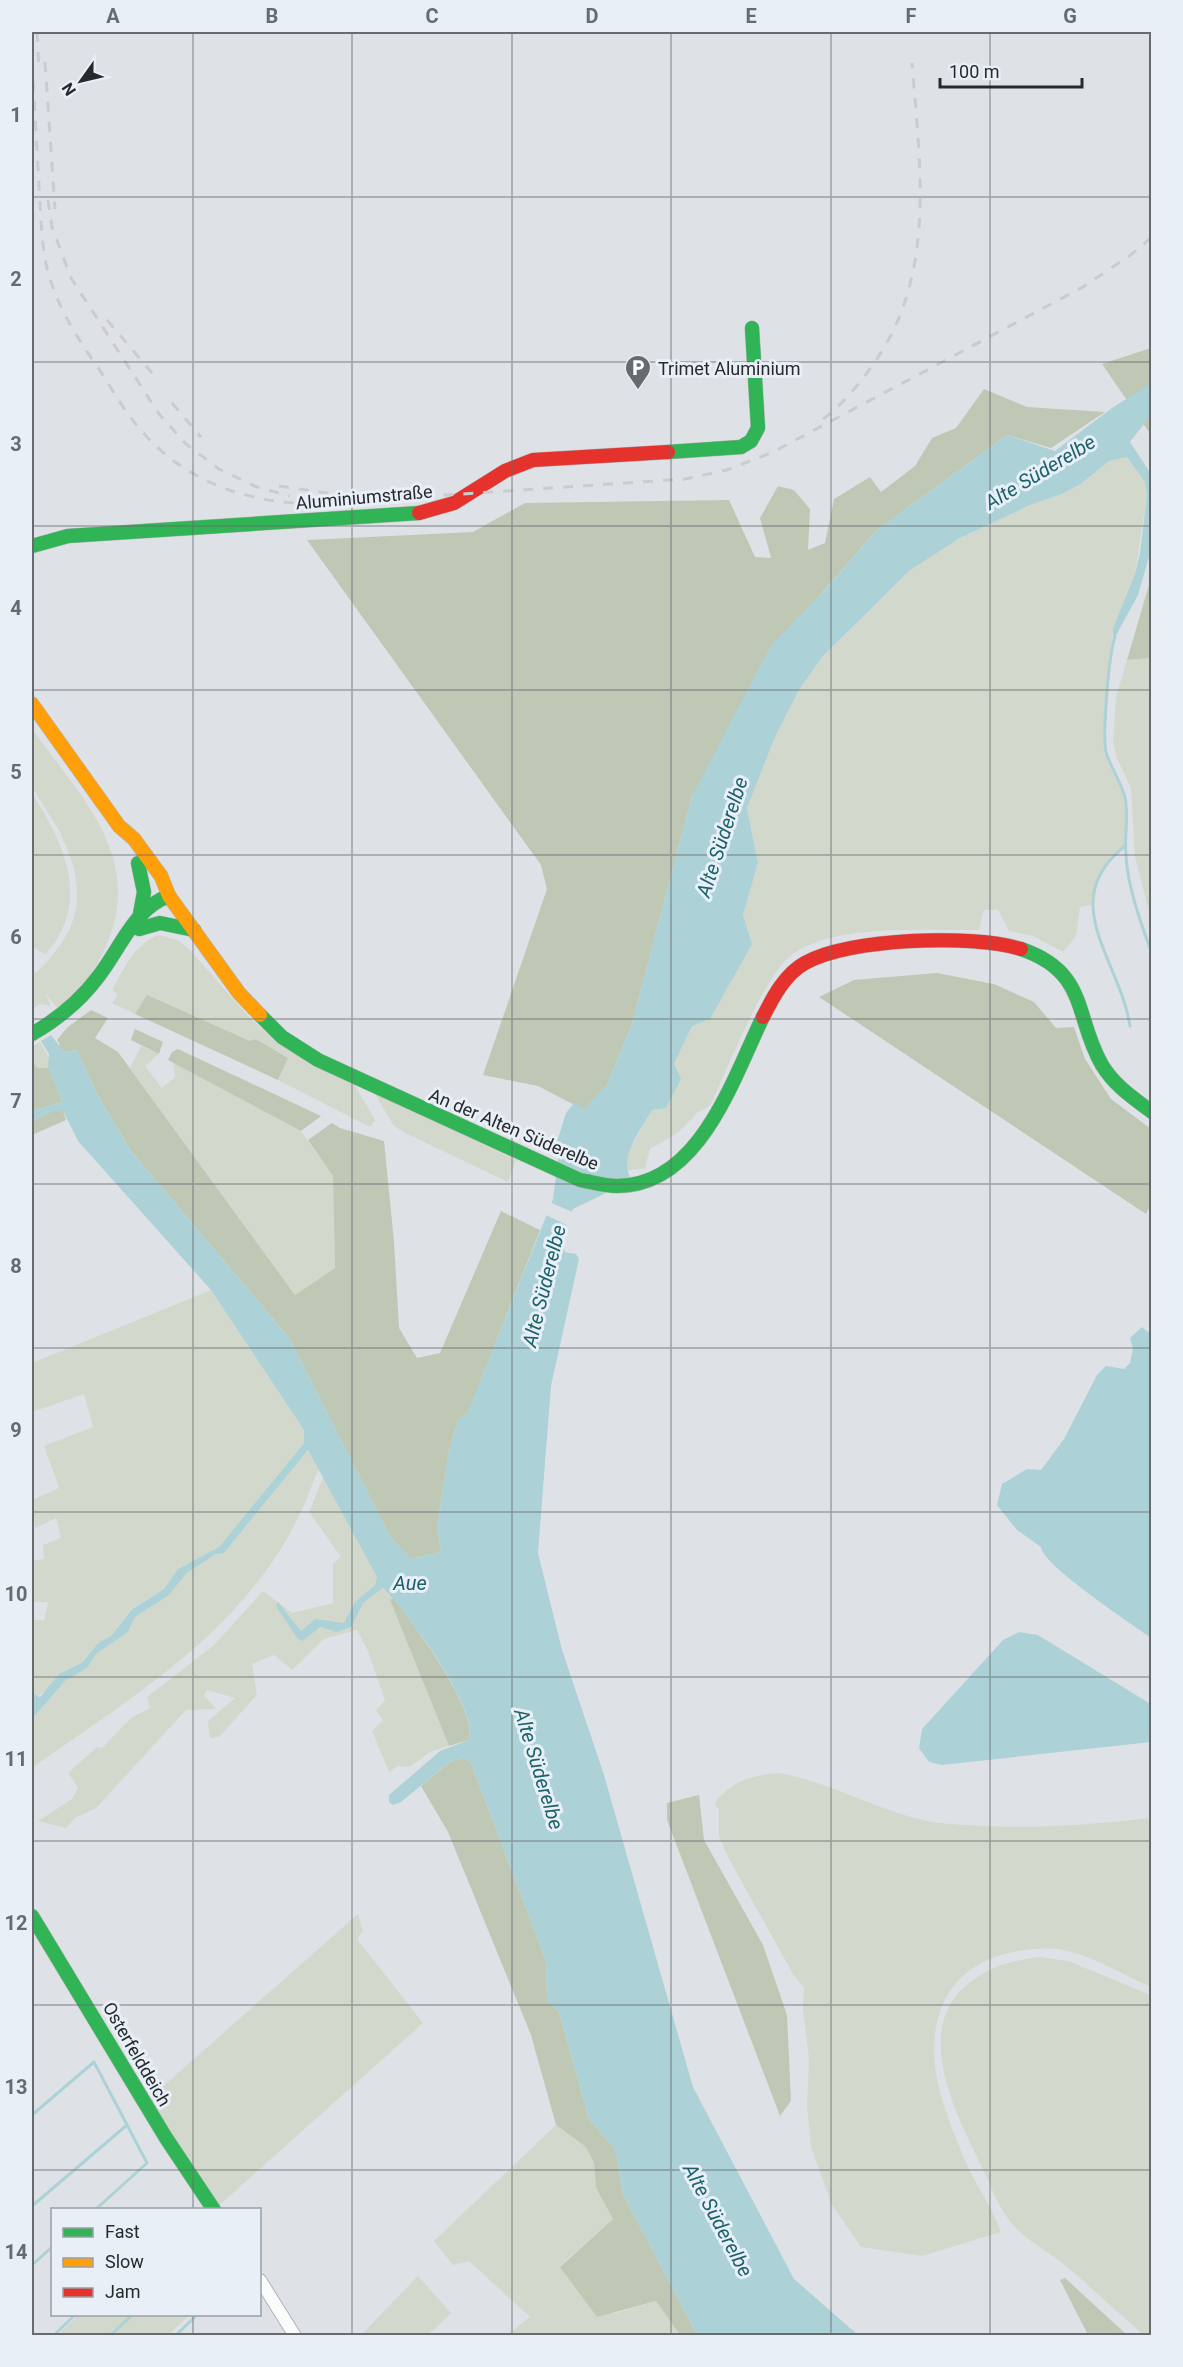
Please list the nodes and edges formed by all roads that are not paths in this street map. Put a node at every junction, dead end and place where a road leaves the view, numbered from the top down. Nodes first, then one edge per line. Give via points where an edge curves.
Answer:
1 (752, 328) dead end
2 (32, 546) edge
3 (32, 704) edge
4 (119, 826) junction
5 (138, 863) junction
6 (169, 896) junction
7 (140, 914) junction
8 (195, 930) junction
9 (134, 931) junction
10 (32, 1034) edge
11 (1152, 1112) edge
12 (32, 1916) edge
13 (213, 2208) edge
14 (261, 2282) edge
15 (295, 2336) edge

1 - 2 main road, Aluminiumstraße via 758,428 751,441 741,447 517,464 449,507 426,513 68,536
3 - 4 main road
4 - 5 main road
4 - 6 main road via 134,839 161,876
5 - 6 main road via 151,882
5 - 7 main road via 144,892
6 - 7 main road via 154,901
6 - 8 main road, An der Alten Süderelbe
6 - 9 main road via 162,910
7 - 9 main road
8 - 9 main road via 160,923
8 - 11 main road, An der Alten Süderelbe via 251,1008 293,1045 514,1152 603,1186 626,1186 652,1179 685,1158 704,1135 779,988 811,960 847,947 996,943 1041,957 1073,989 1095,1051 1110,1078
9 - 10 main road via 82,998
12 - 13 main road, Osterfelddeich via 175,2156
14 - 15 street

